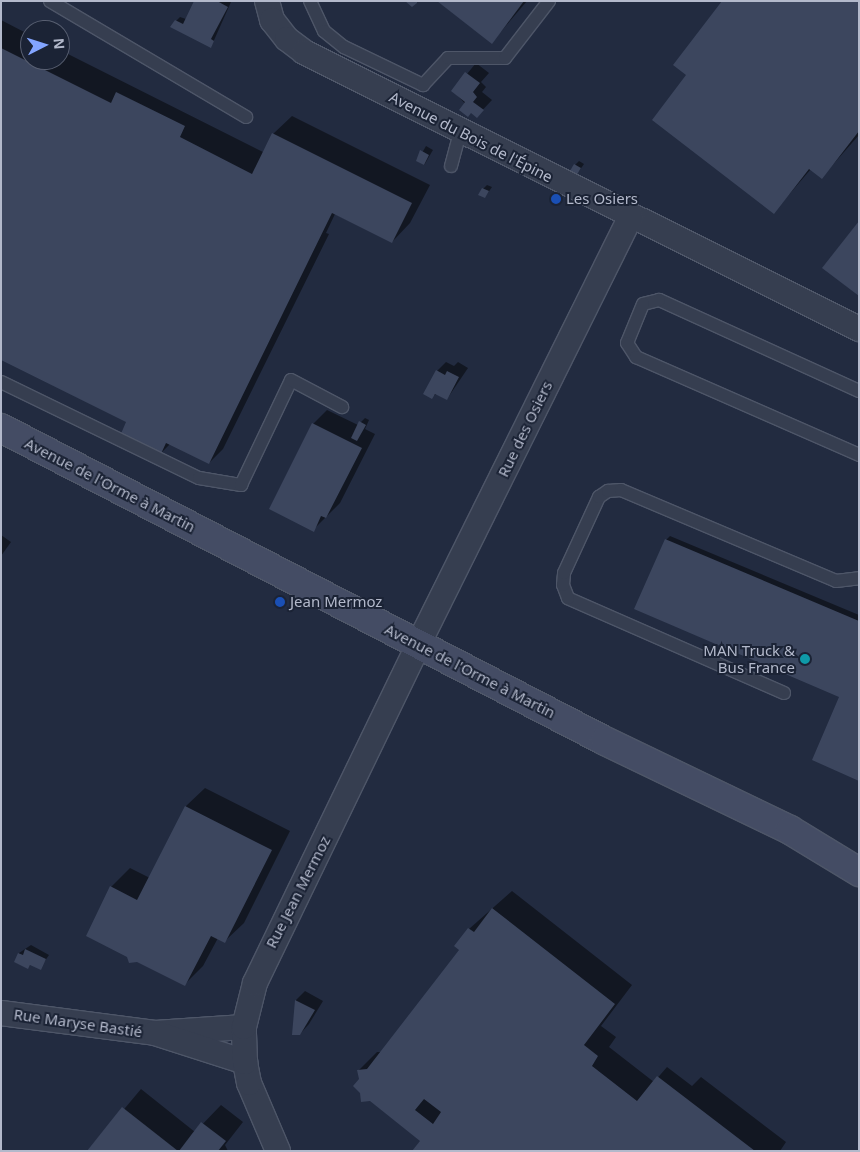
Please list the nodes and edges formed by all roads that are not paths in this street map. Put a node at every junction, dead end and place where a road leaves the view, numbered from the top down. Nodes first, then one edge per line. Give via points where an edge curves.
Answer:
1 (50, 1) edge
2 (267, 1) edge
3 (310, 1) edge
4 (549, 1) edge
5 (246, 118) dead end
6 (460, 133) junction
7 (451, 166) dead end
8 (631, 216) junction
9 (859, 329) edge
10 (1, 382) edge
11 (859, 391) edge
12 (342, 407) dead end
13 (1, 428) edge
14 (859, 455) edge
15 (859, 578) edge
16 (419, 643) junction
17 (784, 693) dead end
18 (859, 872) edge
19 (1, 1013) edge
20 (244, 1027) junction
21 (155, 1034) junction
22 (245, 1062) junction
23 (278, 1151) edge

1 - 5 lane
2 - 6 street, Avenue du Bois de l'Épine via 272,20 287,39 304,52
3 - 4 lane via 324,32 337,42 423,85 448,58 505,58
6 - 7 lane
6 - 8 street, Avenue du Bois de l'Épine
8 - 9 street, Avenue du Bois de l'Épine
8 - 16 street, Rue des Osiers
10 - 12 lane via 199,478 240,485 291,380
11 - 14 lane via 659,300 643,304 627,343 636,357
13 - 16 main road, Avenue de l'Orme à Martin
15 - 17 lane via 836,581 621,490 608,490 599,497 564,573 568,598
16 - 18 main road, Avenue de l'Orme à Martin via 605,741 790,830
16 - 20 street, Rue Jean Mermoz via 269,948 255,983
19 - 21 street, Rue Maryse Bastié
20 - 21 street, Rue Maryse Bastié
20 - 22 street, Rue Jean Mermoz
21 - 22 street, Rue Maryse Bastié
22 - 23 street, Rue Jean Mermoz via 249,1083

